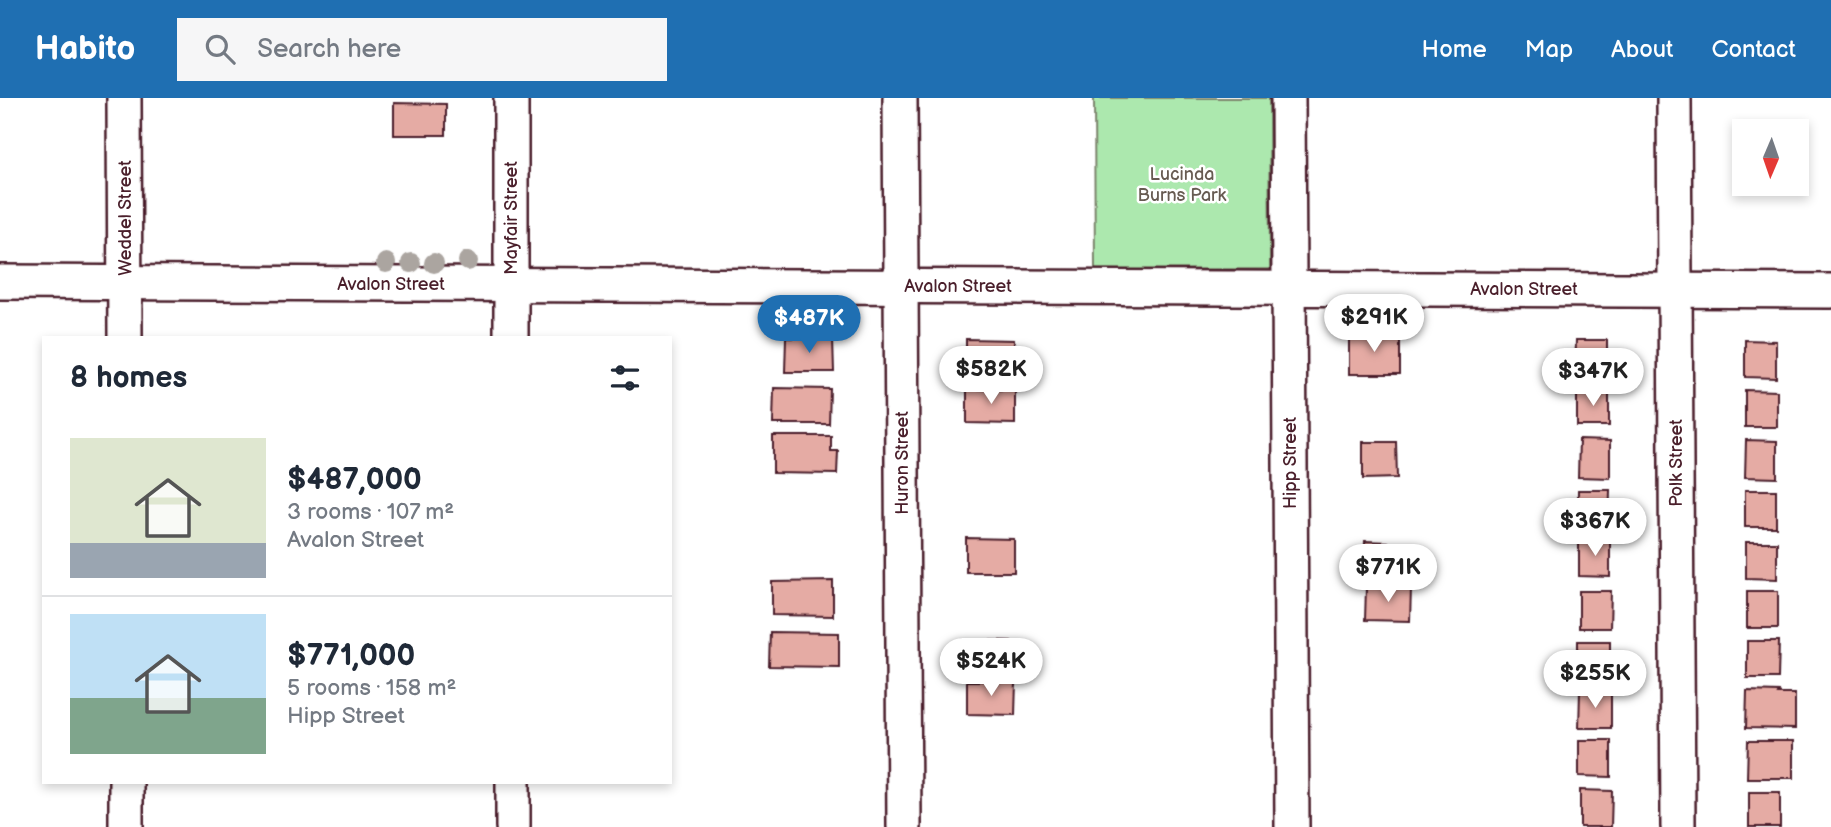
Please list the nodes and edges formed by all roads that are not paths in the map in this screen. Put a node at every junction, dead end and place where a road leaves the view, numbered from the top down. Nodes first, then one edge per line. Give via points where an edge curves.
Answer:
1 (124, 98) edge
2 (511, 98) edge
3 (901, 98) edge
4 (1288, 98) edge
5 (1674, 98) edge
6 (0, 282) edge
7 (125, 283) junction
8 (511, 285) junction
9 (902, 286) junction
10 (1289, 288) junction
11 (1675, 290) junction
12 (1831, 291) edge
13 (125, 336) edge
14 (511, 336) edge
15 (126, 784) edge
16 (513, 784) edge
17 (126, 827) edge
18 (513, 827) edge
19 (904, 827) edge
20 (1292, 827) edge
21 (1678, 827) edge

1 - 7 street, Weddel Street
2 - 8 street, Mayfair Street
3 - 9 street, Huron Street
4 - 10 street, Hipp Street
5 - 11 street, Polk Street
6 - 7 street, Avalon Street
7 - 8 street, Avalon Street
7 - 13 street, Weddel Street
8 - 9 street, Avalon Street
8 - 14 street, Mayfair Street
9 - 10 street, Avalon Street
9 - 19 street, Huron Street
10 - 11 street, Avalon Street
10 - 20 street, Hipp Street
11 - 12 street, Avalon Street
11 - 21 street, Polk Street
15 - 17 street
16 - 18 street

